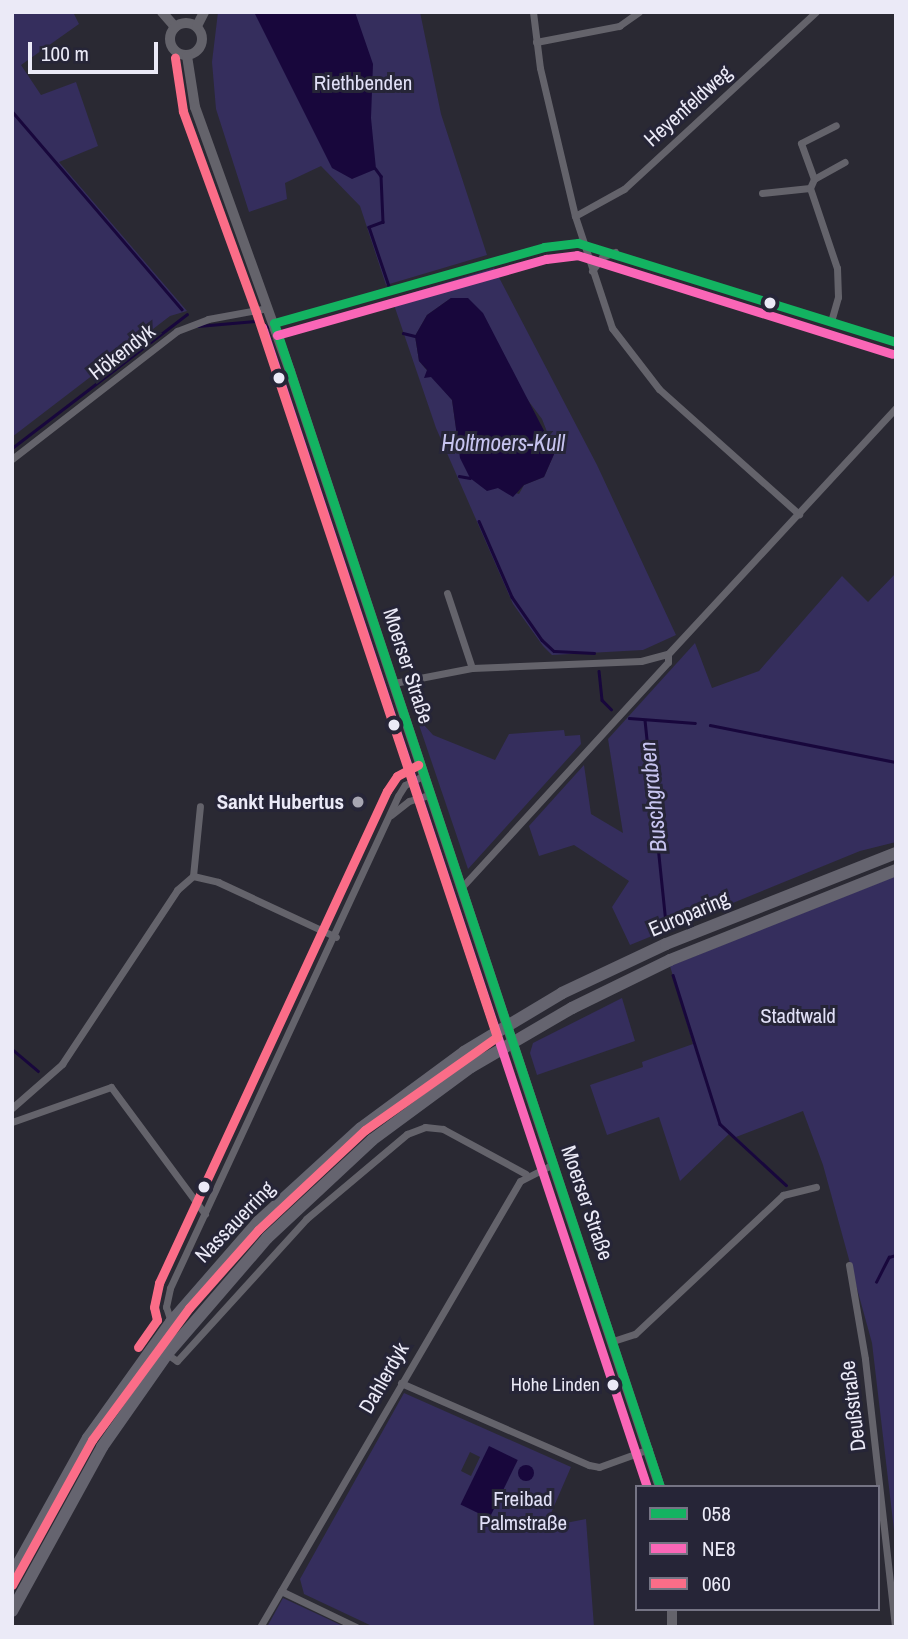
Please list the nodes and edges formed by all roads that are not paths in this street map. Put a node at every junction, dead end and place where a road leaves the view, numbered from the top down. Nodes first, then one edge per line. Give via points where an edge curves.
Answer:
1 (162, 12) edge
2 (204, 12) edge
3 (533, 12) edge
4 (639, 12) edge
5 (816, 12) edge
6 (197, 26) junction
7 (175, 27) junction
8 (536, 42) junction
9 (187, 56) junction
10 (836, 125) dead end
11 (845, 162) dead end
12 (814, 179) junction
13 (810, 188) junction
14 (762, 193) dead end
15 (575, 216) junction
16 (584, 243) junction
17 (617, 252) junction
18 (592, 271) junction
19 (268, 308) junction
20 (831, 322) junction
21 (274, 323) junction
22 (896, 342) edge
23 (896, 408) edge
24 (12, 459) edge
25 (799, 514) junction
26 (447, 593) dead end
27 (668, 654) junction
28 (472, 668) junction
29 (394, 683) junction
30 (423, 776) junction
31 (429, 795) junction
32 (200, 806) dead end
33 (391, 816) junction
34 (896, 853) edge
35 (896, 870) edge
36 (193, 876) junction
37 (460, 890) junction
38 (336, 937) junction
39 (505, 1026) junction
40 (512, 1043) junction
41 (12, 1108) edge
42 (12, 1122) edge
43 (554, 1164) junction
44 (526, 1174) junction
45 (816, 1187) dead end
46 (205, 1214) junction
47 (849, 1265) dead end
48 (171, 1322) junction
49 (613, 1341) junction
50 (172, 1358) junction
51 (401, 1383) junction
52 (649, 1449) junction
53 (659, 1485) edge
54 (880, 1485) edge
55 (880, 1485) edge
56 (889, 1561) junction
57 (880, 1563) edge
58 (12, 1575) edge
59 (281, 1591) junction
60 (12, 1611) edge
61 (260, 1627) edge
62 (356, 1627) edge
63 (895, 1627) edge

1 - 7 main road
2 - 6 main road
3 - 8 street
4 - 8 street via 619,26
5 - 15 street, Heyenfeldweg via 624,189
6 - 7 main road
6 - 9 main road via 202,43
7 - 9 main road, Moerser Straße via 171,46
8 - 15 street
9 - 19 main road, Moerser Straße via 195,107
10 - 12 street via 801,144
11 - 12 street
12 - 13 street
13 - 14 street
13 - 20 street via 837,268 838,297
15 - 16 street
16 - 17 street
16 - 18 street
16 - 21 street via 555,245
17 - 18 street via 602,257
17 - 20 street
18 - 25 street via 612,328 645,375
19 - 21 main road, Moerser Straße
19 - 24 street, Hökendyk via 208,319 177,331
20 - 22 street
21 - 29 main road, Moerser Straße
23 - 25 street
25 - 27 street
26 - 28 street
27 - 28 street via 641,661
27 - 37 street via 668,662
28 - 29 street
29 - 30 main road, Moerser Straße
30 - 31 main road, Moerser Straße
30 - 33 street via 405,785
31 - 33 street via 409,801
31 - 37 main road, Moerser Straße
32 - 36 street
33 - 38 street
34 - 39 main road, Europaring via 637,957
35 - 40 main road, Europaring via 670,960
36 - 38 street via 218,881
36 - 41 street via 177,890 62,1064
37 - 39 main road, Moerser Straße
38 - 46 street
39 - 40 main road, Moerser Straße
39 - 48 main road, Nassauerring via 361,1129 258,1222
40 - 43 main road, Moerser Straße
40 - 50 main road, Nassauerring via 421,1102 320,1187 267,1238
42 - 46 street via 111,1087
43 - 44 street
43 - 49 main road, Moerser Straße
44 - 50 street, Nassauerring via 443,1129 425,1127 407,1134 306,1219
44 - 51 street, Dahlerdyk
45 - 49 street via 783,1195 635,1334
46 - 48 street via 170,1288 166,1307
47 - 54 street, Deußstraße
48 - 58 main road, Nassauerring via 88,1438
49 - 52 main road, Moerser Straße
50 - 60 main road, Nassauerring via 102,1447
51 - 52 street via 589,1465 599,1467
51 - 59 street, Dahlerdyk
52 - 53 main road, Moerser Straße
55 - 56 street, Deußstraße
56 - 57 street
56 - 63 street, Deußstraße
59 - 61 street, Dahlerdyk
59 - 62 street

